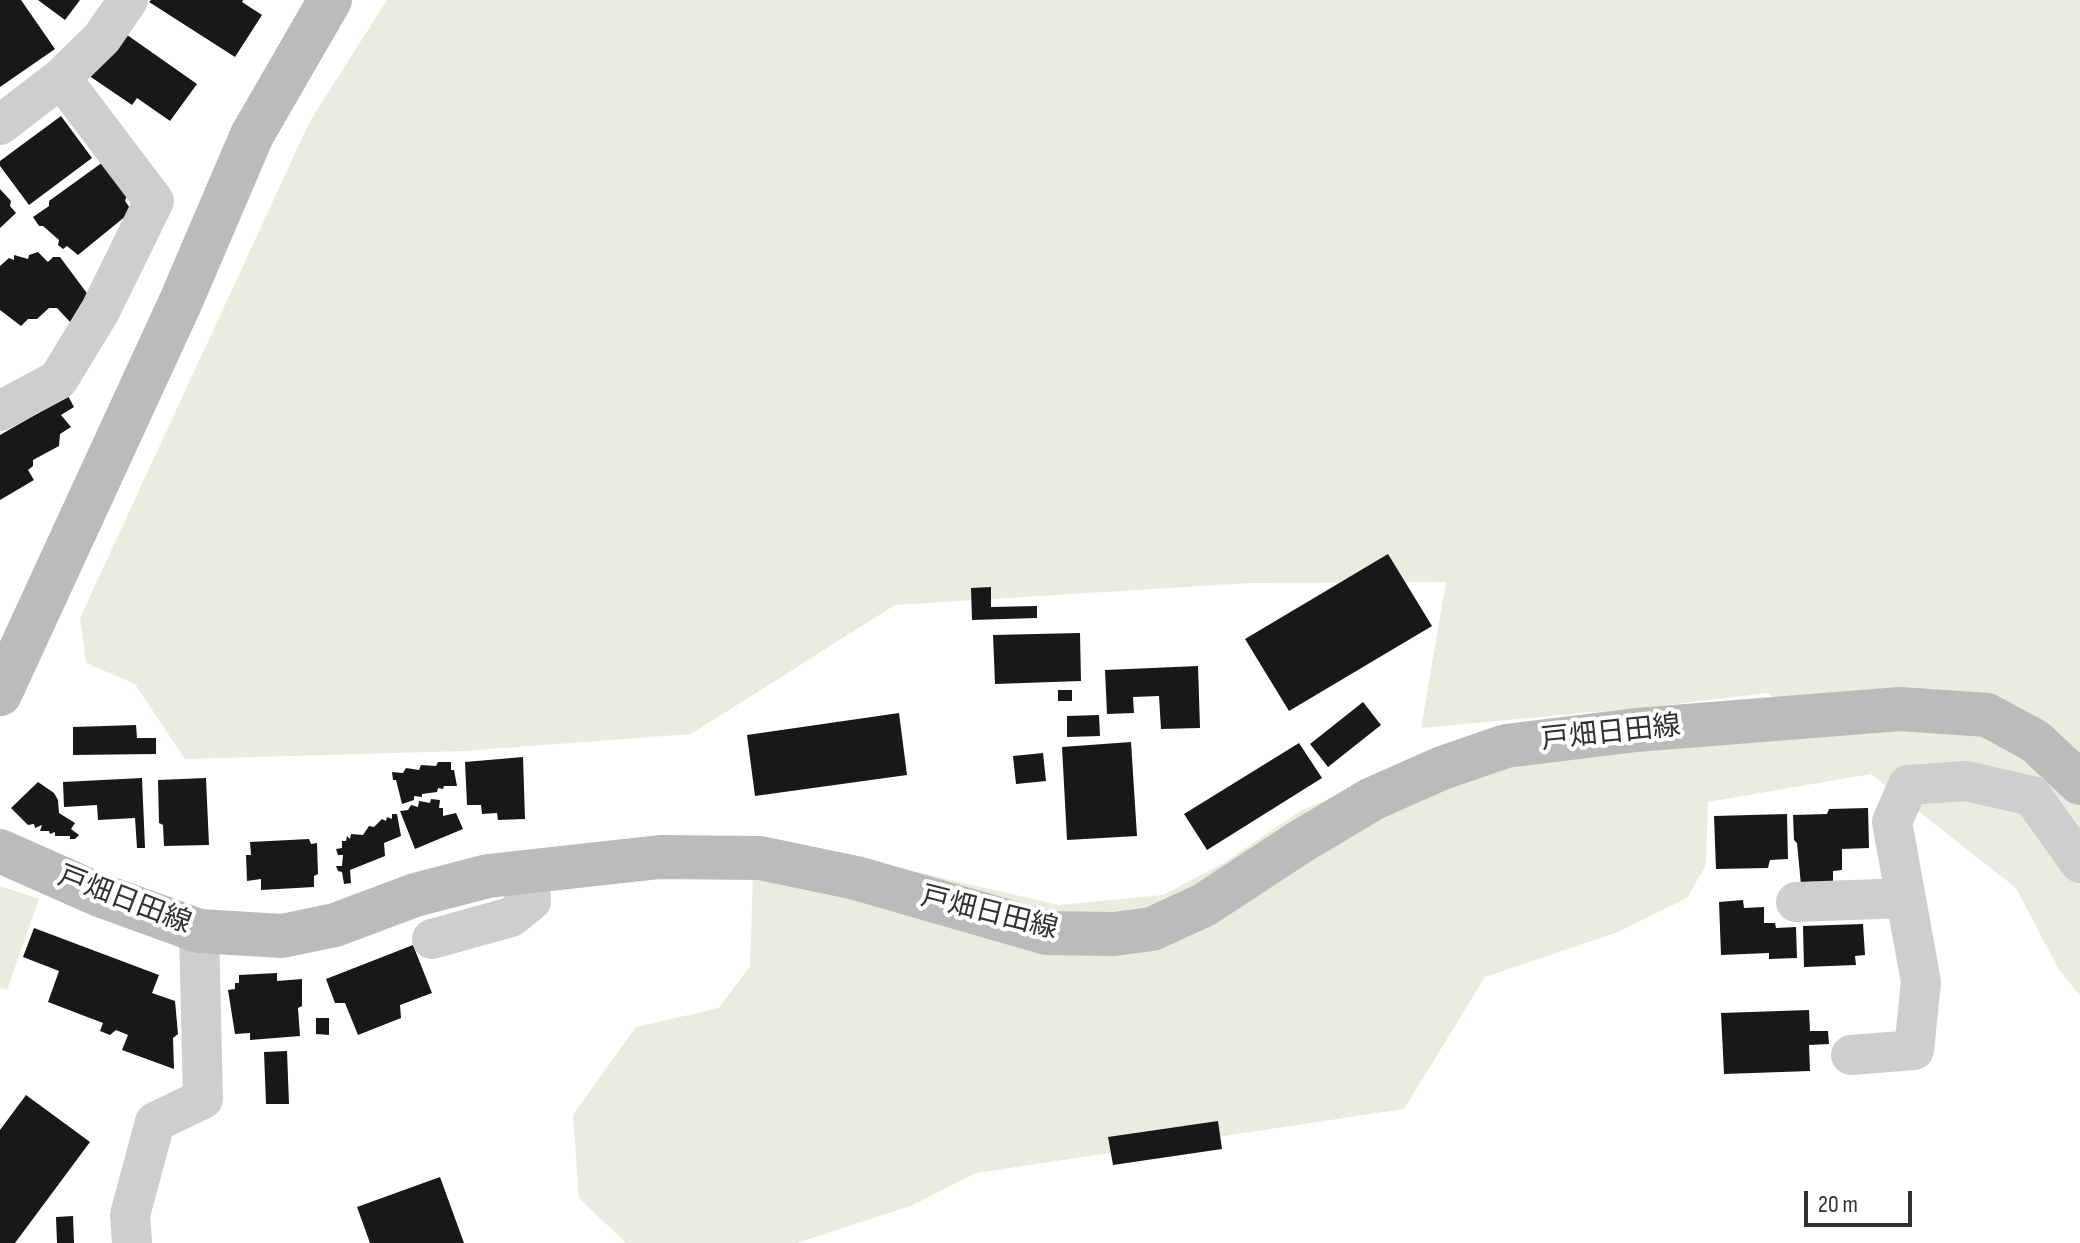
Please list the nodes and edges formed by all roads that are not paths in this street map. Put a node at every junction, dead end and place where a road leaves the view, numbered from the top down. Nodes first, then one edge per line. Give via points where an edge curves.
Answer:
1 (128, 0) edge
2 (330, 0) edge
3 (61, 78) junction
4 (0, 125) edge
5 (0, 411) edge
6 (0, 694) edge
7 (2080, 783) edge
8 (0, 851) edge
9 (2080, 863) edge
10 (529, 871) junction
11 (1906, 898) junction
12 (1796, 902) dead end
13 (199, 931) junction
14 (432, 939) dead end
15 (1851, 1055) dead end
16 (132, 1243) edge

1 - 3 street via 102,38
2 - 6 main road via 252,135
3 - 4 street
3 - 5 street via 154,201 100,311 58,380
7 - 10 main road, 戸畑日田線 via 2035,741 1987,715 1900,709 1506,746 1372,799 1204,905 1152,929 1114,934 1047,933 856,878 760,858 660,857
8 - 13 main road, 戸畑日田線
9 - 11 street via 2032,796 1966,781 1908,785 1892,822
10 - 13 main road, 戸畑日田線 via 444,887 335,925 282,936
10 - 14 street via 531,901 511,917
11 - 12 street
11 - 15 street via 1921,982 1914,1050
13 - 16 street via 203,1099 155,1122 130,1215

